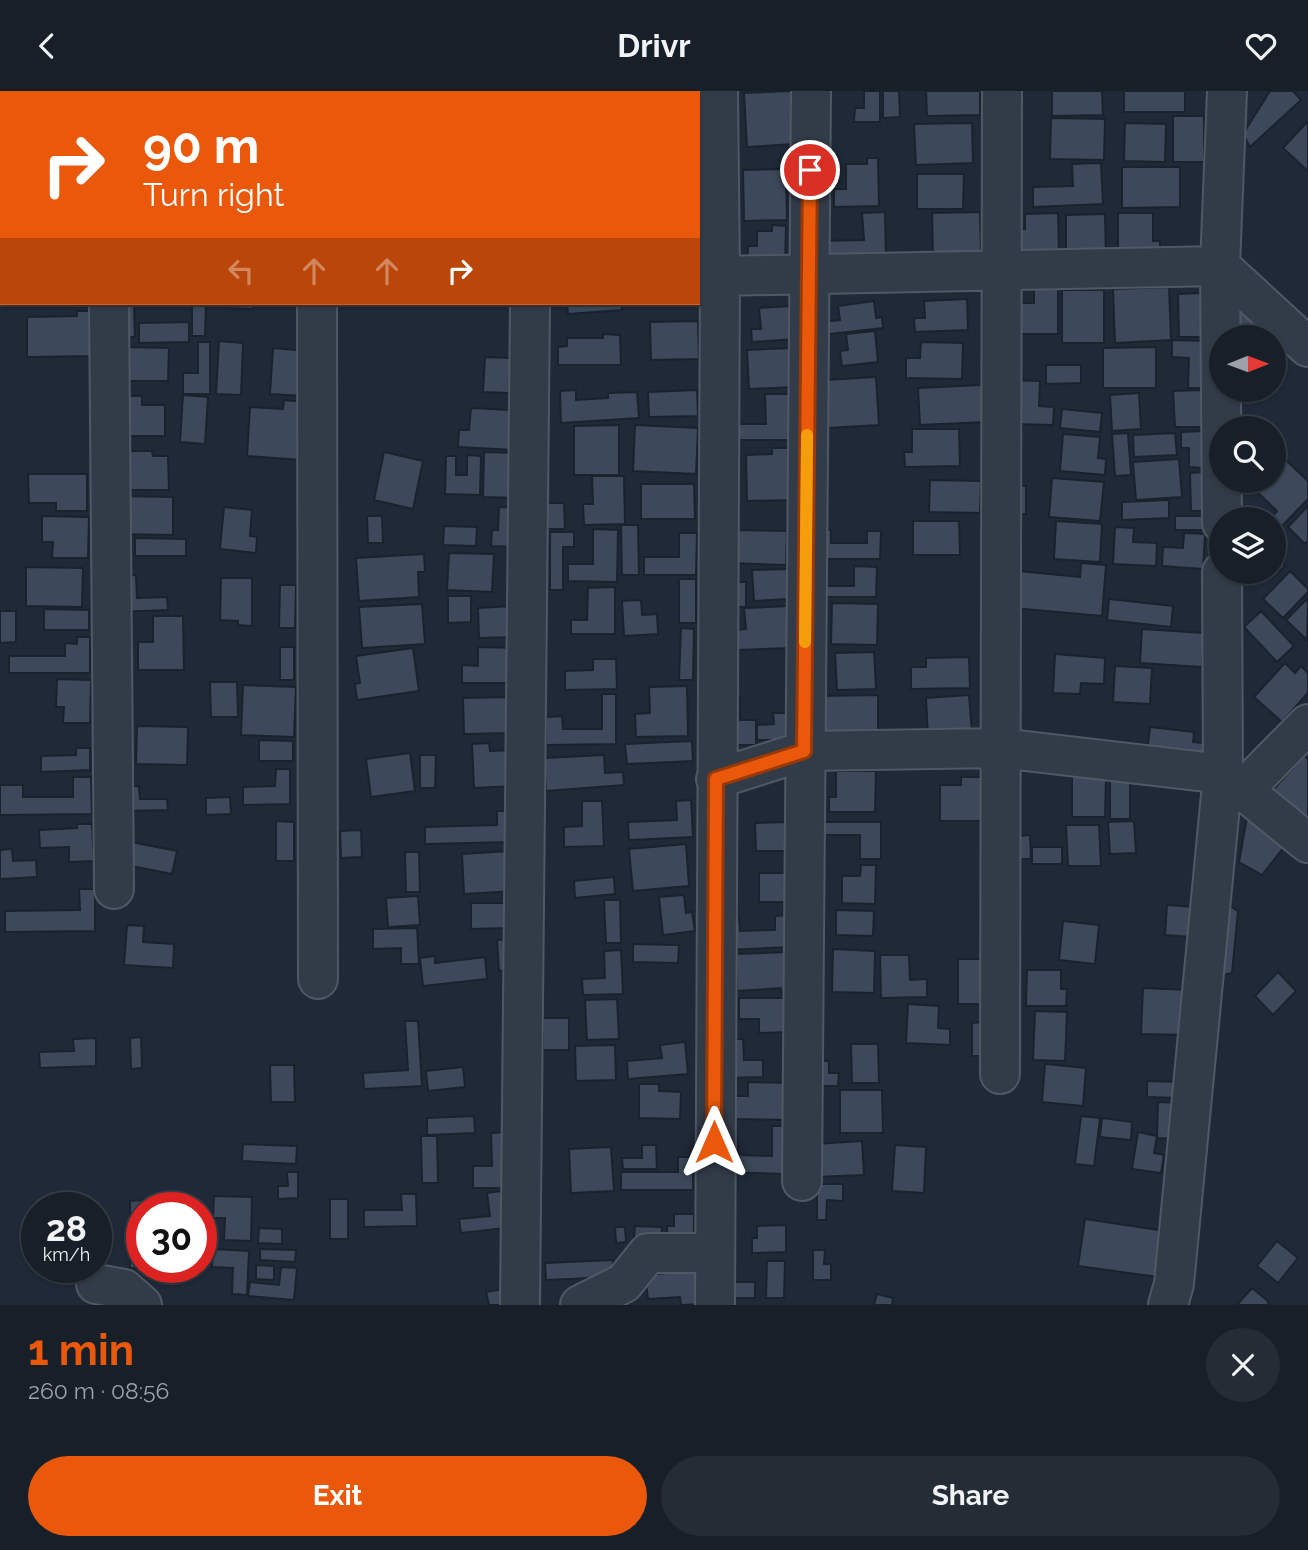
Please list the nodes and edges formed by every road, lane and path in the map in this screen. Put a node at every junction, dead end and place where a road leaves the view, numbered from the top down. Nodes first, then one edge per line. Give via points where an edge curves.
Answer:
1 (718, 91) edge
2 (811, 91) edge
3 (1002, 91) edge
4 (1227, 91) edge
5 (708, 134) edge
6 (1220, 266) junction
7 (1003, 269) junction
8 (809, 275) junction
9 (720, 276) junction
10 (109, 305) edge
11 (317, 305) edge
12 (530, 305) edge
13 (1308, 347) edge
14 (1222, 507) edge
15 (1223, 584) edge
16 (1308, 724) edge
17 (1000, 748) junction
18 (804, 751) junction
19 (716, 779) junction
20 (1233, 783) junction
21 (1308, 843) edge
22 (114, 889) dead end
23 (318, 979) dead end
24 (1000, 1074) dead end
25 (802, 1181) dead end
26 (714, 1281) edge
27 (96, 1284) dead end
28 (142, 1305) edge
29 (520, 1305) edge
30 (580, 1305) edge
31 (1168, 1305) edge

1 - 5 street
2 - 8 street
3 - 7 street
4 - 6 street
5 - 9 street
6 - 7 street
6 - 13 street
6 - 14 street
7 - 8 street
7 - 17 street
8 - 9 street
8 - 18 street
9 - 19 street
10 - 22 street
11 - 23 street
12 - 29 street
15 - 20 street
16 - 20 street
17 - 18 street
17 - 20 street
17 - 24 street
18 - 19 street
18 - 25 street
19 - 26 street
20 - 21 street
20 - 31 street
26 - 30 street via 648,1253 624,1283
27 - 28 street via 124,1289

